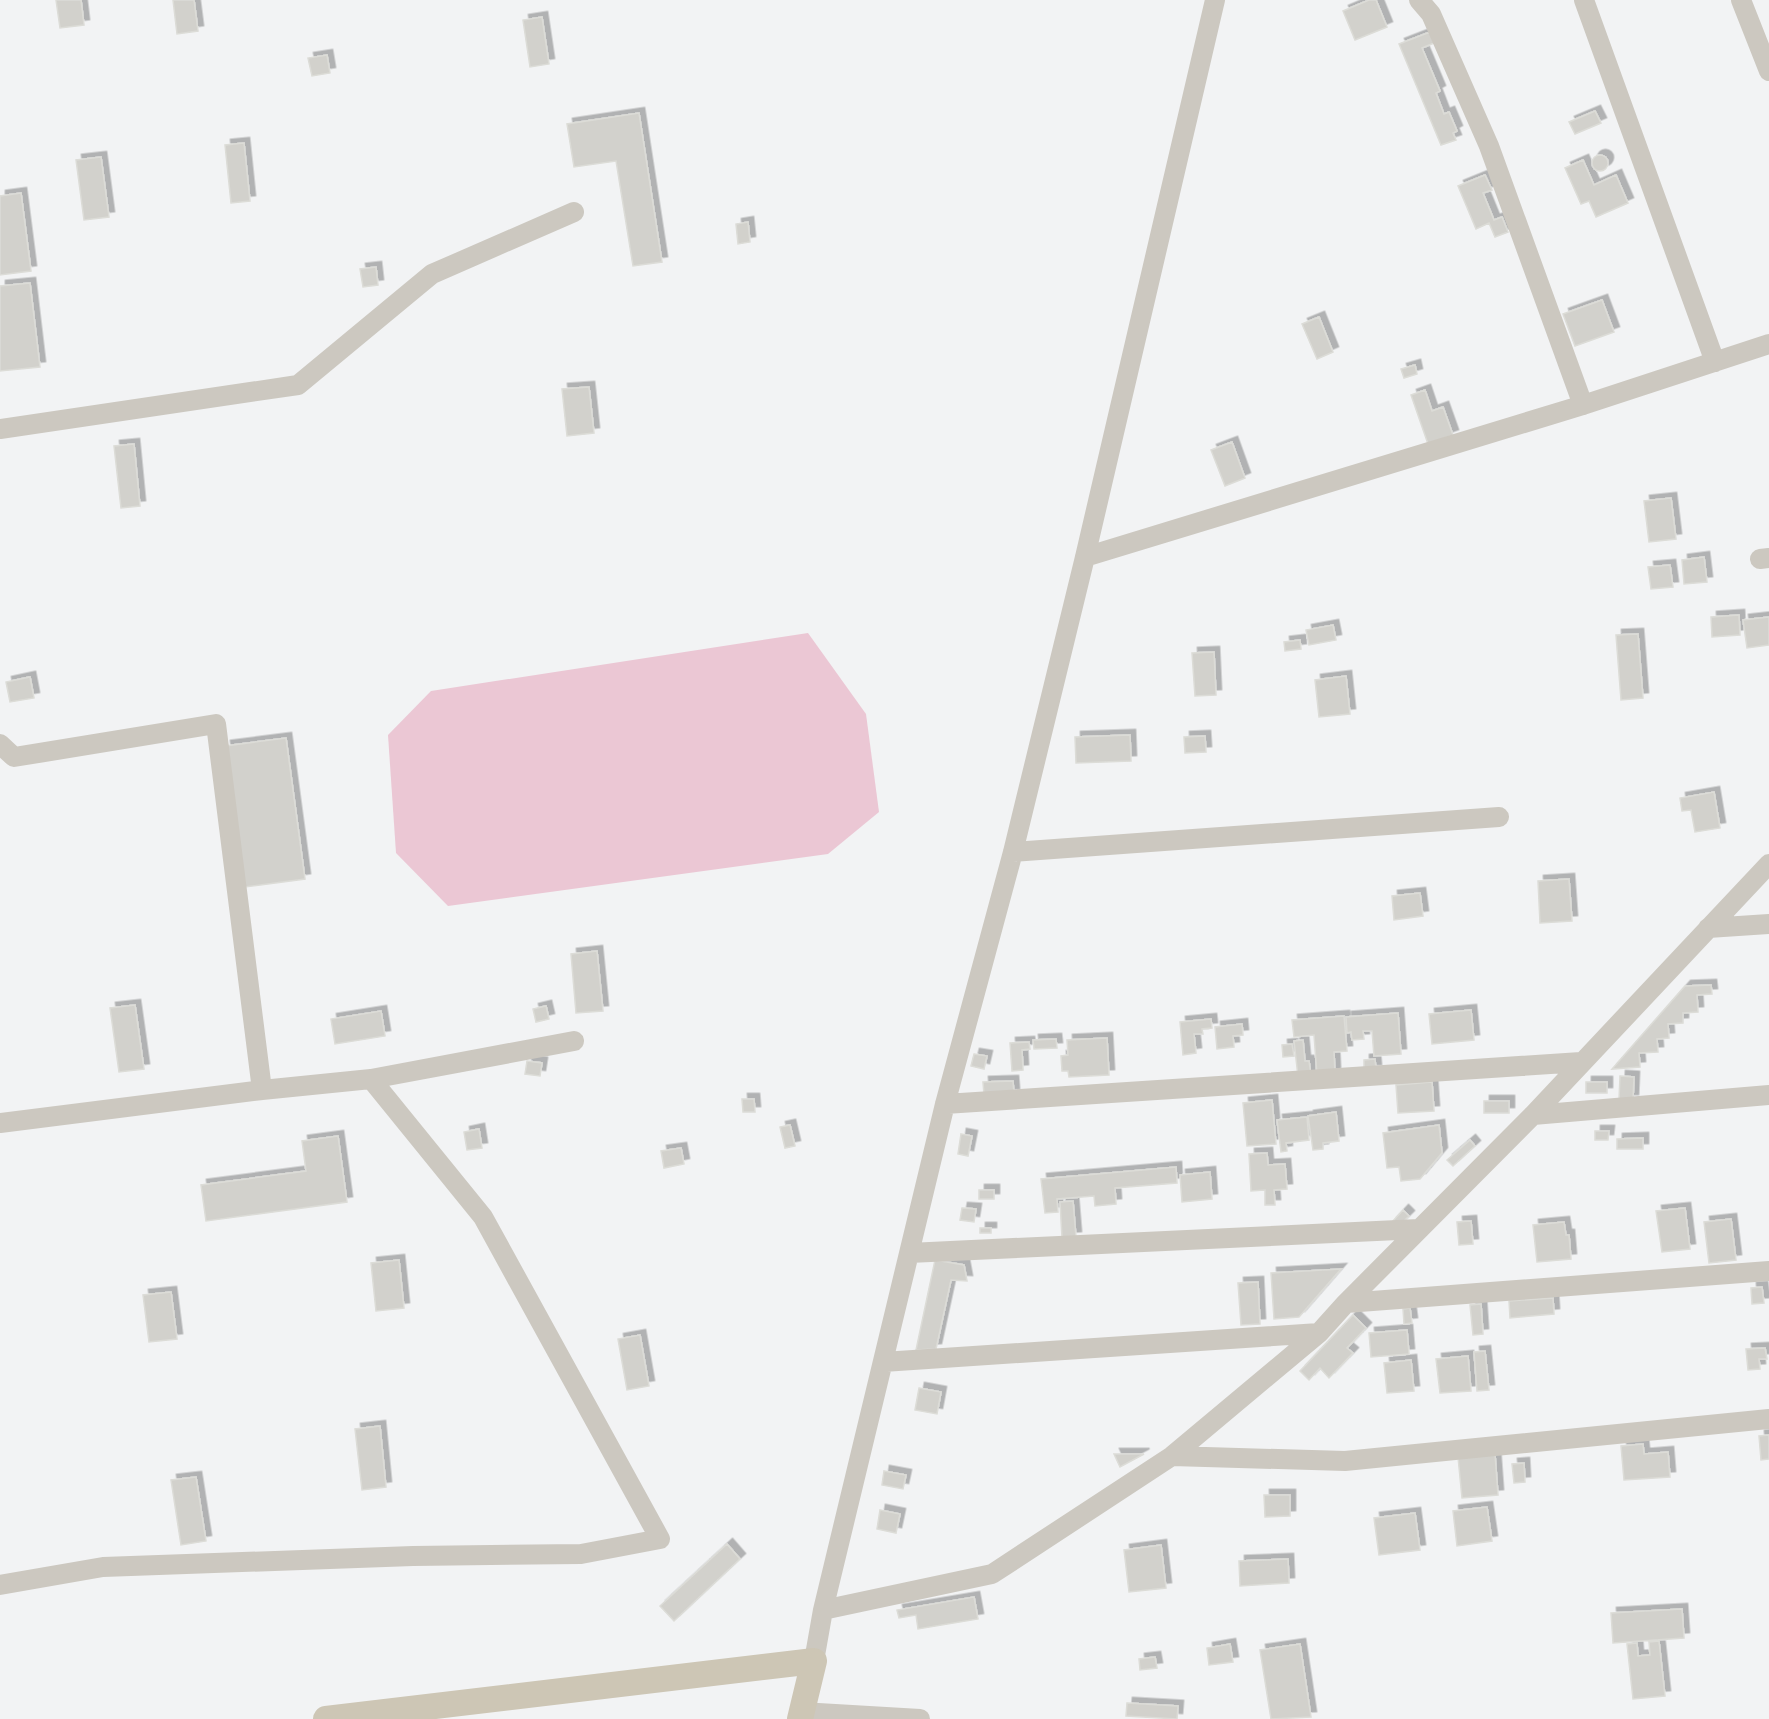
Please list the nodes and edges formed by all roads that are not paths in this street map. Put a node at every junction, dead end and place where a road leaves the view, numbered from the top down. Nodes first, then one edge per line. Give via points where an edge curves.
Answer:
1 (1215, 0) edge
2 (1419, 0) edge
3 (1584, 0) edge
4 (1741, 0) edge
5 (1769, 71) edge
6 (573, 212) dead end
7 (1769, 344) edge
8 (1715, 362) junction
9 (1583, 405) junction
10 (0, 429) edge
11 (1085, 557) junction
12 (0, 744) edge
13 (1499, 817) dead end
14 (1013, 852) junction
15 (1769, 864) edge
16 (1769, 924) edge
17 (1708, 928) junction
18 (574, 1041) dead end
19 (1581, 1062) junction
20 (371, 1079) junction
21 (262, 1090) junction
22 (1769, 1095) edge
23 (945, 1104) junction
24 (1533, 1115) junction
25 (0, 1123) edge
26 (1419, 1229) junction
27 (909, 1253) junction
28 (1769, 1271) edge
29 (1346, 1303) junction
30 (1319, 1333) junction
31 (883, 1362) junction
32 (1769, 1419) edge
33 (1172, 1456) junction
34 (0, 1585) edge
35 (823, 1610) junction
36 (814, 1661) junction
37 (801, 1715) edge
38 (326, 1719) edge
39 (920, 1719) edge

1 - 11 street
2 - 9 street via 1431,14 1489,146
3 - 8 street
4 - 5 street
6 - 10 street via 432,274 298,385
7 - 8 street
8 - 9 street
9 - 11 street
11 - 14 street
12 - 21 street via 14,757 216,724
13 - 14 street
14 - 23 street
15 - 17 street
16 - 17 street
17 - 19 street
18 - 20 street
19 - 23 street
19 - 24 street
20 - 21 street
20 - 34 street via 483,1217 660,1539 581,1554 103,1567
21 - 25 street
22 - 24 street
23 - 27 street
24 - 26 street
26 - 27 street
26 - 29 street
27 - 31 street
28 - 29 street
29 - 30 street
30 - 31 street
30 - 33 street
31 - 35 street
32 - 33 street via 1345,1461
33 - 35 street via 992,1574
35 - 36 street
36 - 37 main road
36 - 38 main road
37 - 39 street

